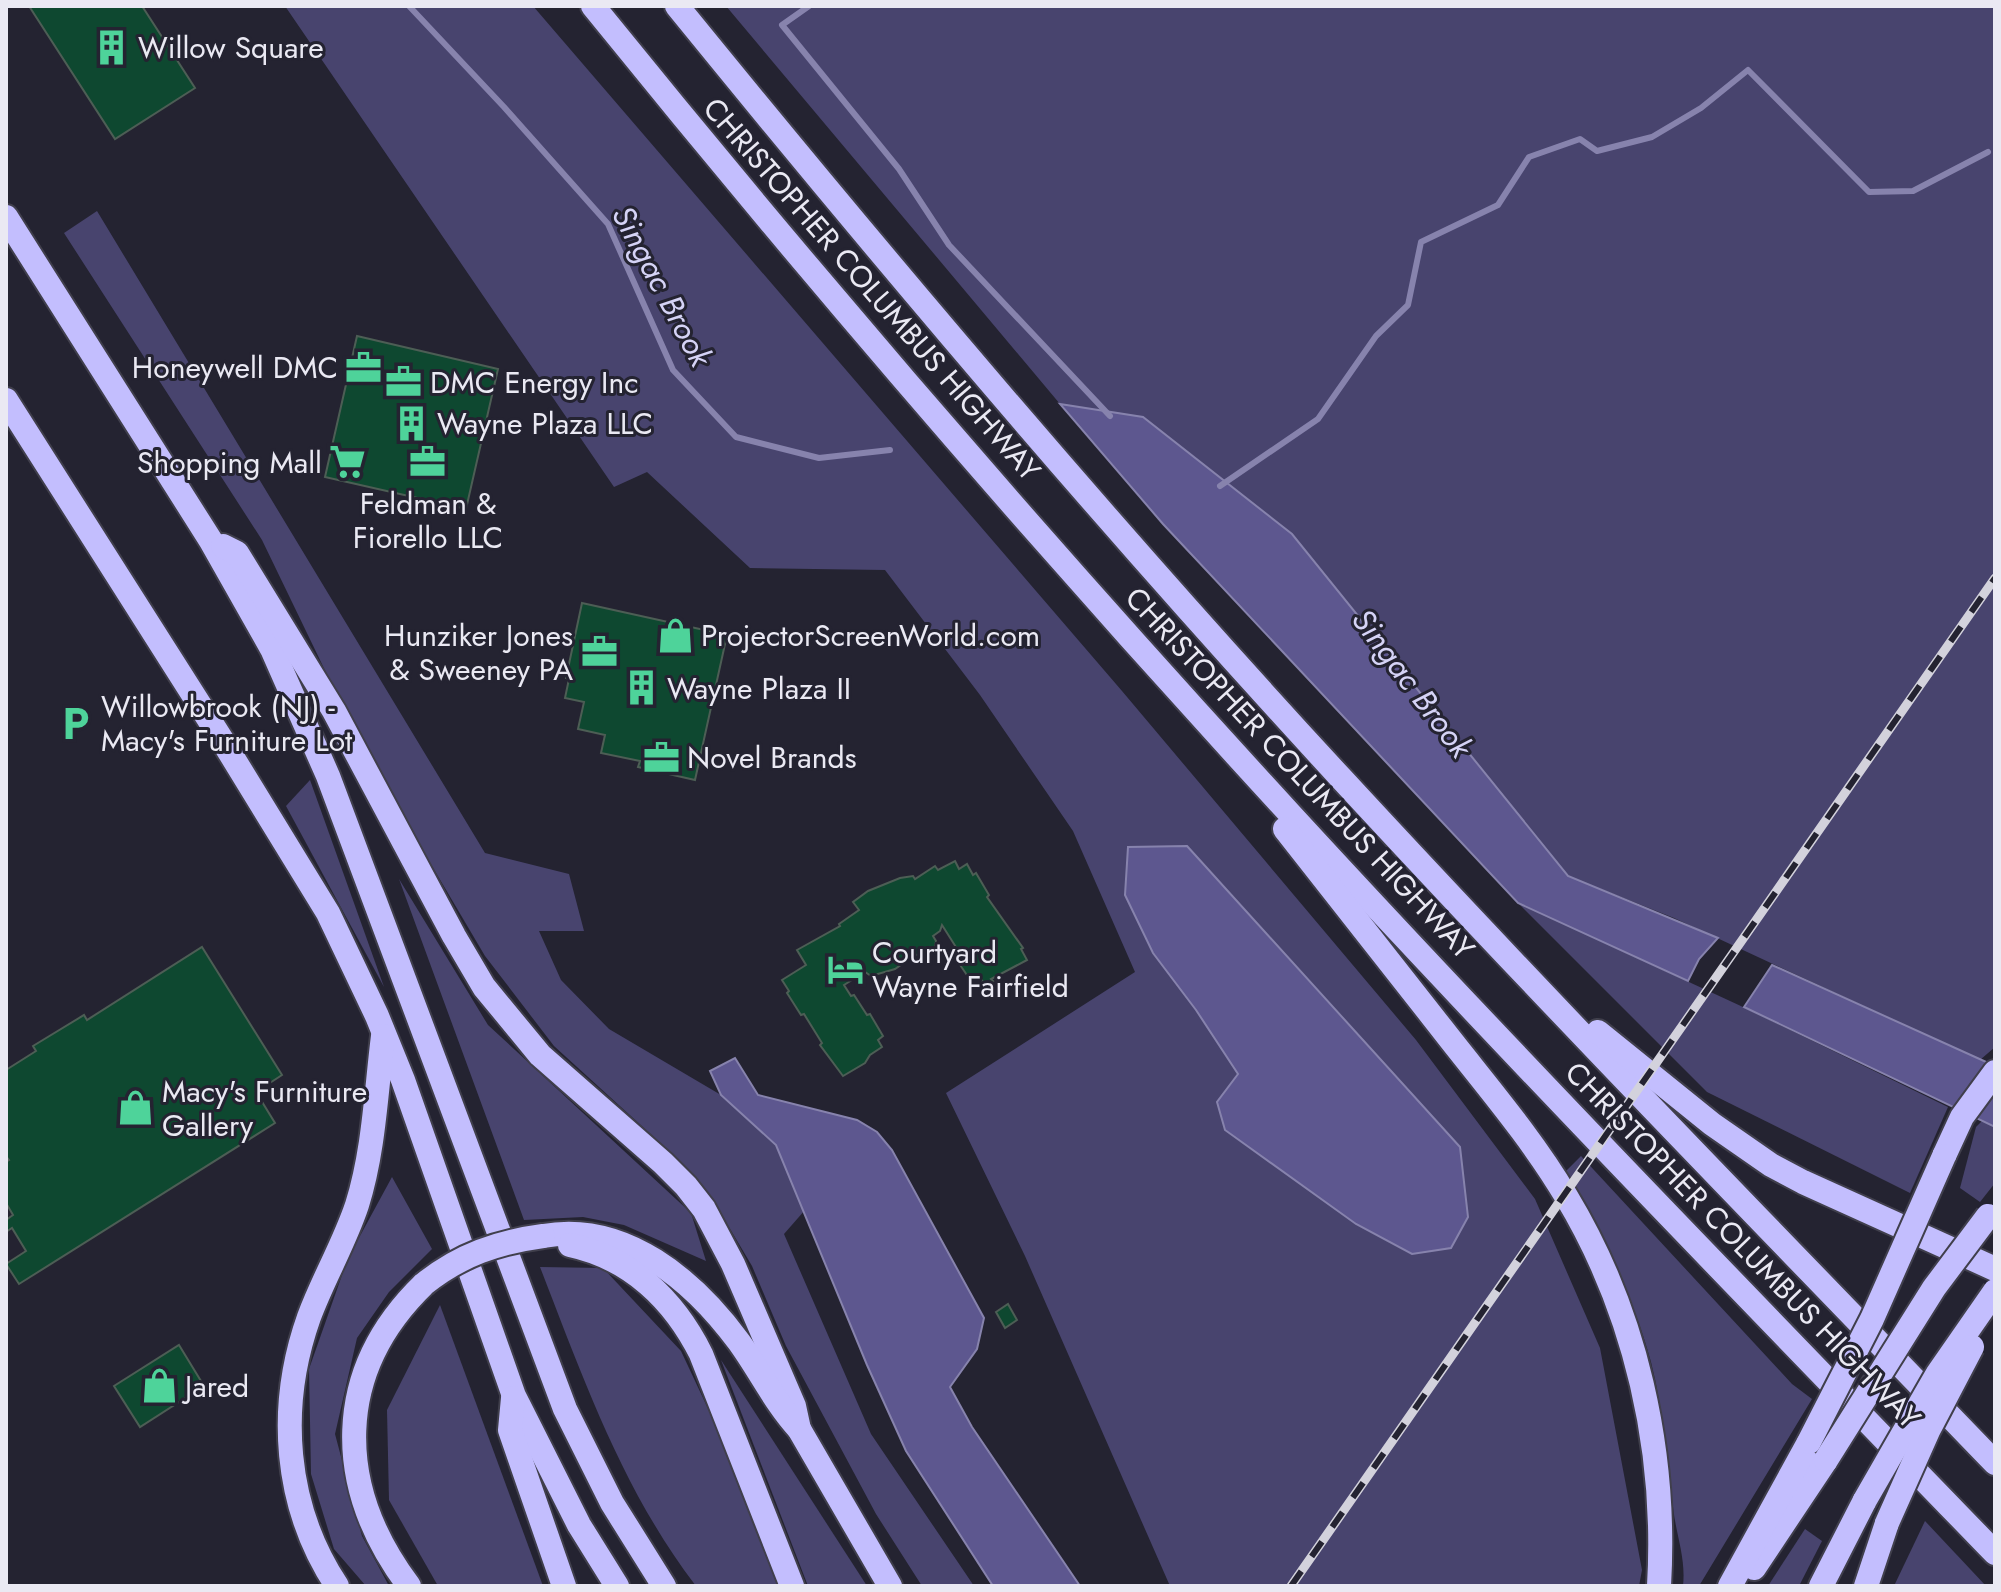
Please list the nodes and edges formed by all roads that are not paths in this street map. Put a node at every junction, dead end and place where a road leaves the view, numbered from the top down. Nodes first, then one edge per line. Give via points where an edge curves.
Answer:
1 (593, 6) edge
2 (677, 6) edge
3 (6, 217) edge
4 (6, 400) edge
5 (13, 417) edge
6 (211, 541) junction
7 (1165, 676) junction
8 (1525, 975) junction
9 (383, 1033) junction
10 (1995, 1072) edge
11 (1992, 1212) edge
12 (543, 1236) junction
13 (1995, 1269) edge
14 (1995, 1291) edge
15 (1995, 1307) edge
16 (514, 1396) junction
17 (799, 1429) junction
18 (1995, 1463) edge
19 (1995, 1553) edge
20 (337, 1586) edge
21 (409, 1586) edge
22 (564, 1586) edge
23 (617, 1586) edge
24 (664, 1586) edge
25 (792, 1586) edge
26 (890, 1586) edge
27 (1659, 1586) edge
28 (1730, 1586) edge
29 (1742, 1586) edge
30 (1821, 1586) edge
31 (1866, 1586) edge

1 - 7 highway, CHRISTOPHER COLUMBUS HIGHWAY via 790,245
2 - 8 highway, CHRISTOPHER COLUMBUS HIGHWAY via 931,314 1124,537
3 - 6 highway
4 - 5 highway
5 - 9 highway via 301,867 347,951
6 - 17 highway via 237,553 334,711 462,950 500,1009 540,1055 663,1163 704,1209 733,1264
6 - 24 highway via 272,649 312,736 565,1409 612,1503
7 - 19 highway, CHRISTOPHER COLUMBUS HIGHWAY via 1503,1041
7 - 27 highway via 1503,1106 1572,1207 1614,1293 1646,1401 1661,1520
8 - 13 highway via 1771,1165
8 - 18 highway, CHRISTOPHER COLUMBUS HIGHWAY
9 - 16 highway
9 - 20 highway via 357,1205 309,1315 290,1403 298,1499
10 - 28 highway, bridge via 1962,1117 1872,1319
11 - 29 highway, bridge via 1934,1288
12 - 17 highway via 567,1231 596,1236 667,1268 721,1320
12 - 21 highway, bridge via 458,1259 403,1304 371,1355 354,1418 356,1463 380,1539
12 - 25 highway via 623,1266 655,1289 682,1319 701,1354
14 - 30 highway, bridge via 1938,1373
15 - 31 highway, bridge via 1928,1431
16 - 22 highway via 510,1430
16 - 23 highway via 565,1499
17 - 26 highway

